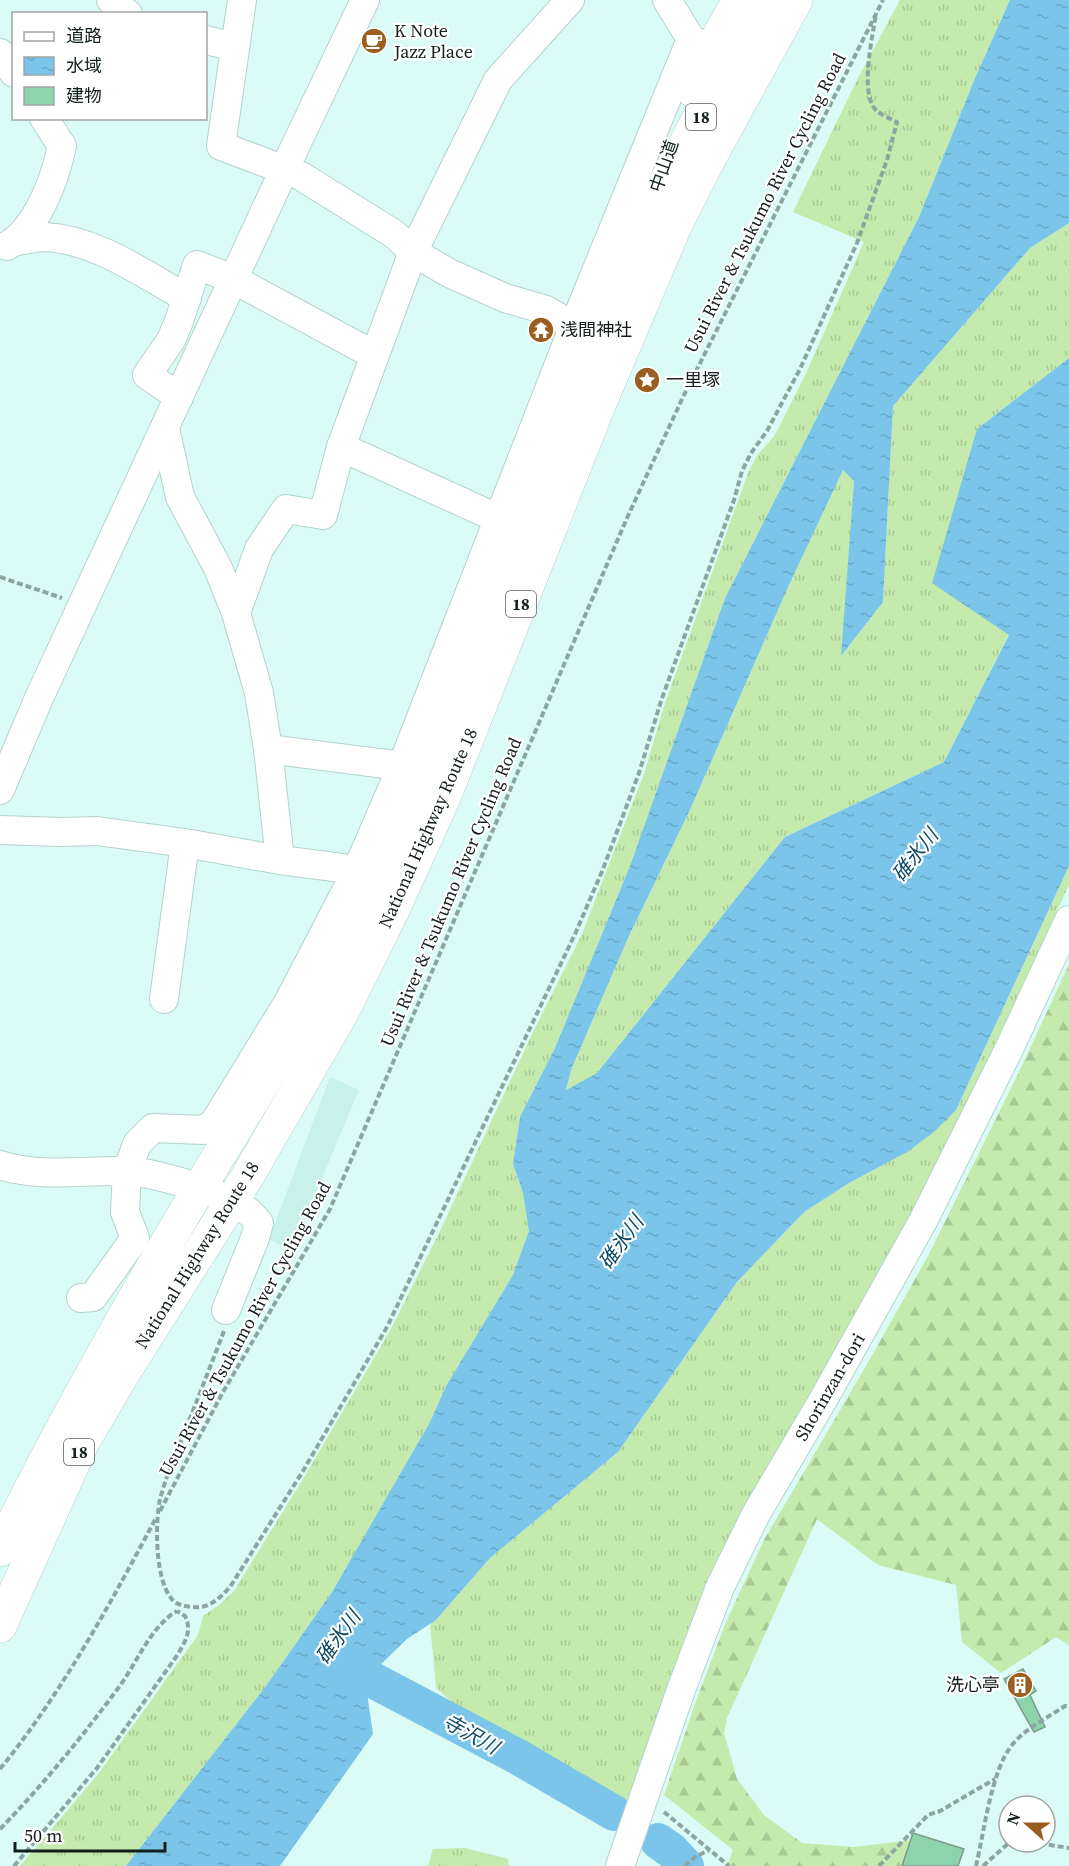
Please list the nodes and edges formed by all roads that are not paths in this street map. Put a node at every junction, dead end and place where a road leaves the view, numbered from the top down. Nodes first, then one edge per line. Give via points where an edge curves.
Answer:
1 (111, 0) edge
2 (242, 0) edge
3 (365, 0) edge
4 (570, 0) edge
5 (667, 0) edge
6 (740, 0) edge
7 (766, 0) edge
8 (796, 0) edge
9 (126, 12) edge
10 (207, 40) edge
11 (714, 44) junction
12 (235, 47) junction
13 (0, 53) edge
14 (12, 70) edge
15 (45, 120) edge
16 (284, 170) junction
17 (7, 245) edge
18 (413, 252) junction
19 (233, 279) junction
20 (187, 298) junction
21 (575, 323) junction
22 (374, 355) junction
23 (179, 397) junction
24 (165, 428) junction
25 (341, 447) junction
26 (499, 519) junction
27 (236, 613) junction
28 (268, 749) junction
29 (402, 766) junction
30 (0, 790) edge
31 (0, 830) edge
32 (184, 843) junction
33 (280, 860) junction
34 (357, 870) junction
35 (1069, 920) edge
36 (164, 999) dead end
37 (127, 1172) junction
38 (2, 1173) edge
39 (199, 1189) junction
40 (233, 1201) junction
41 (81, 1298) dead end
42 (226, 1310) road end
43 (0, 1550) edge
44 (0, 1626) edge
45 (620, 1866) edge

1 - 9 street
2 - 12 street
3 - 16 street
4 - 18 street via 498,80
5 - 11 street
6 - 11 highway, 18
7 - 11 highway, National Highway Route 18 / 18
8 - 40 highway, National Highway Route 18 / 18 via 676,224 599,405 443,800 392,912 343,1011
10 - 12 street
11 - 21 street via 687,49
11 - 39 highway, National Highway Route 18 / 18 via 686,144 640,237 574,393 402,823 309,1010
12 - 16 street via 222,146
13 - 14 street
15 - 17 street via 62,146 57,170 28,226
16 - 18 street via 302,176 394,234
16 - 19 street
17 - 20 street via 45,237 83,244
18 - 21 street via 486,290
18 - 22 street
19 - 20 street via 197,265
19 - 22 street
19 - 23 street
20 - 23 street via 171,340 147,375
21 - 26 street
22 - 25 street
23 - 24 street
24 - 27 street via 180,497 218,568
24 - 30 street
25 - 26 street
25 - 27 street via 322,514 286,508 260,549
26 - 29 street
27 - 28 street via 259,693
28 - 29 street
28 - 33 street
29 - 34 street
31 - 32 street via 97,831
32 - 33 street
32 - 36 street
33 - 34 street
34 - 37 street via 289,1001 214,1123 204,1130 153,1128 137,1144
35 - 45 street, Shorinzan-dori via 928,1210 756,1514 720,1587
37 - 38 street
37 - 39 street
37 - 41 street via 125,1212 135,1238 93,1297
39 - 40 street
39 - 43 highway, National Highway Route 18 / 18 via 89,1377
40 - 42 street via 259,1223
40 - 44 highway, National Highway Route 18 / 18 via 83,1442

